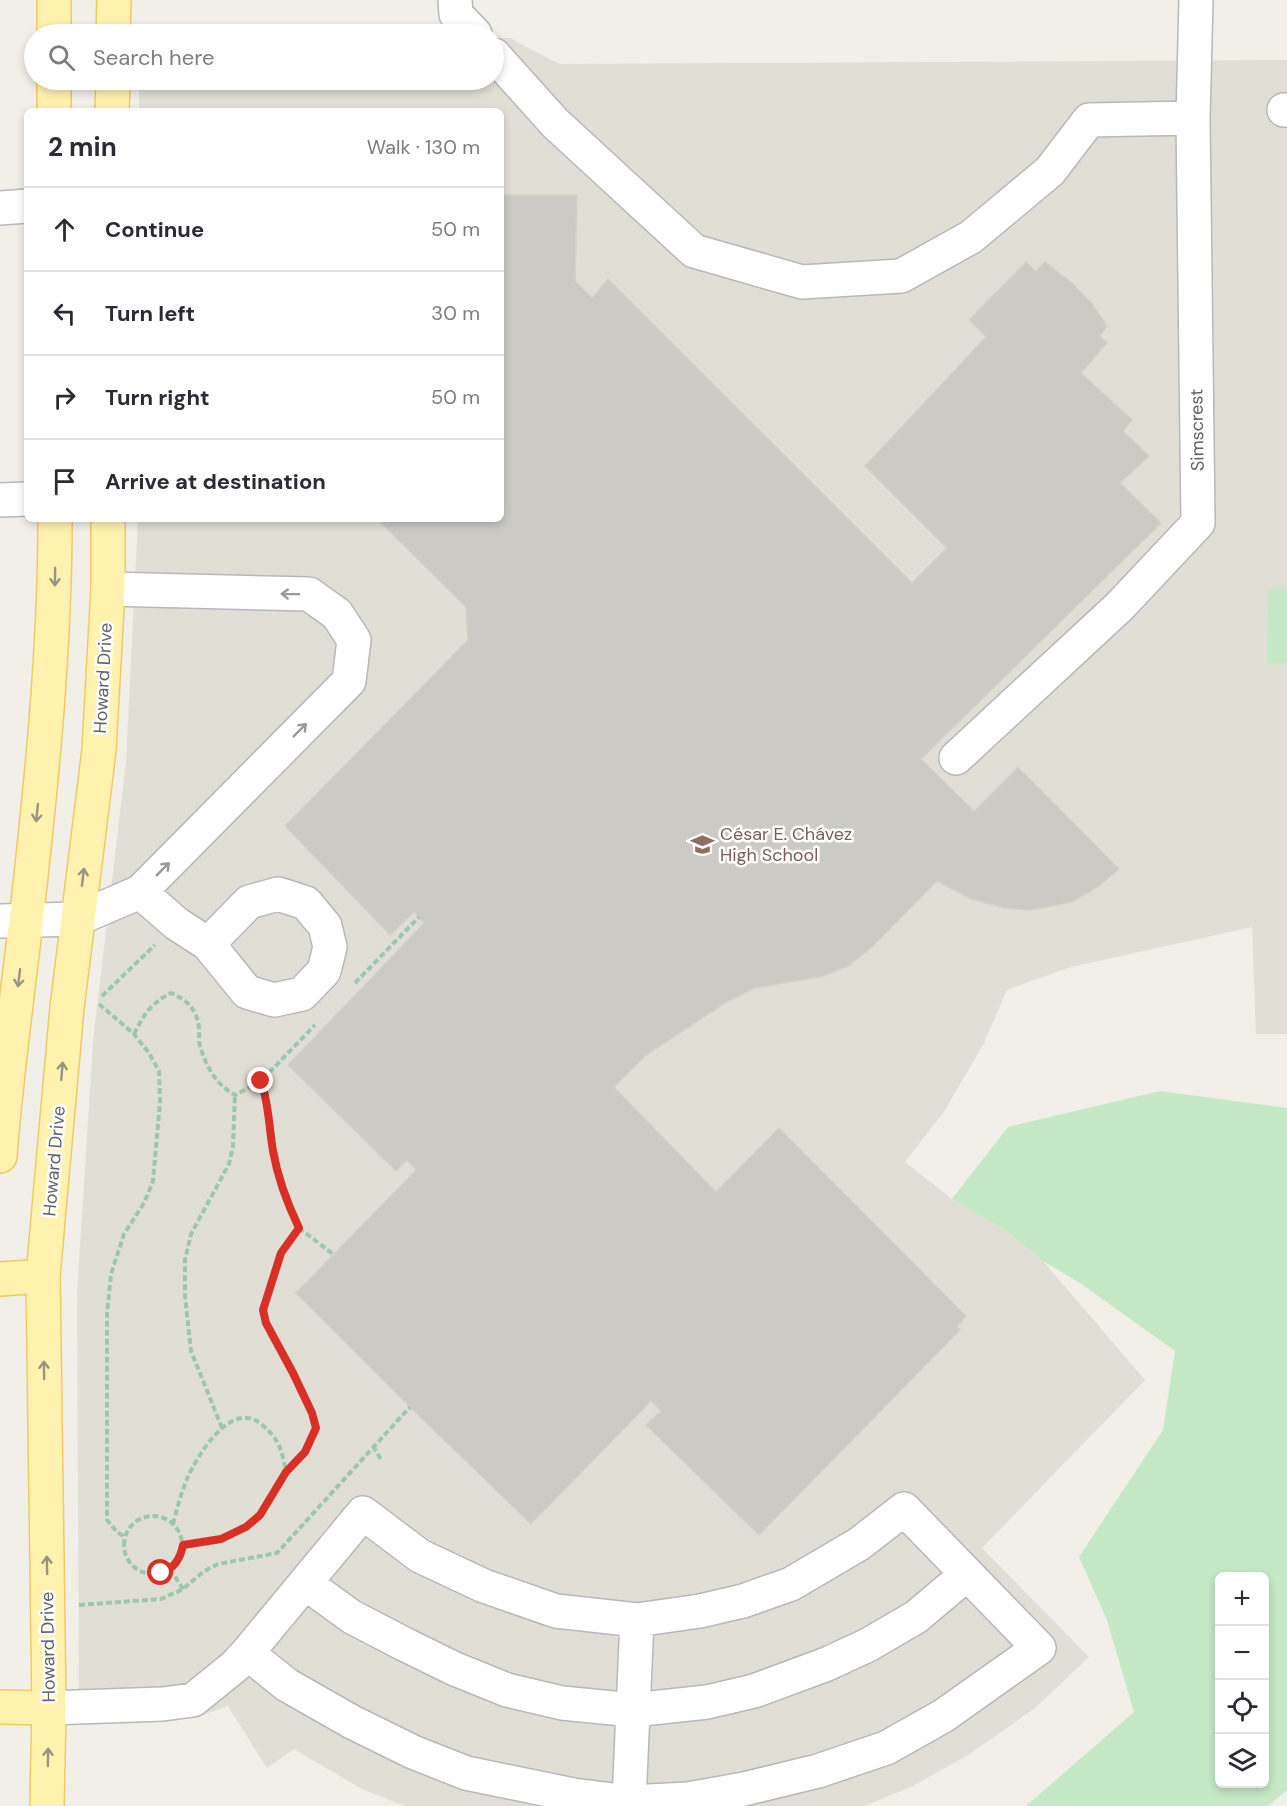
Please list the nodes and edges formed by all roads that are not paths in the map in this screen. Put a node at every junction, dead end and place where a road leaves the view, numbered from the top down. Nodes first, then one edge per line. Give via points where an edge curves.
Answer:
1 (54, 0) edge
2 (114, 0) edge
3 (455, 0) edge
4 (1196, 0) edge
5 (54, 24) edge
6 (113, 24) edge
7 (465, 24) edge
8 (504, 67) edge
9 (54, 90) edge
10 (113, 90) edge
11 (54, 108) edge
12 (112, 108) edge
13 (1193, 118) junction
14 (24, 206) edge
15 (0, 208) edge
16 (24, 499) edge
17 (0, 500) edge
18 (55, 522) edge
19 (108, 522) edge
20 (108, 589) junction
21 (956, 758) dead end
22 (140, 892) junction
23 (77, 919) junction
24 (13, 921) edge
25 (208, 944) dead end
26 (0, 1155) edge
27 (43, 1276) junction
28 (0, 1279) edge
29 (967, 1574) junction
30 (305, 1583) junction
31 (637, 1620) junction
32 (247, 1653) junction
33 (0, 1707) edge
34 (49, 1708) junction
35 (633, 1710) junction
36 (629, 1802) junction
37 (47, 1806) edge

1 - 5 main road
2 - 6 main road
3 - 7 street via 456,14
4 - 13 street, Simscrest
8 - 13 street via 555,123 694,251 802,282 901,276 971,237 1050,171 1089,120
9 - 11 main road
10 - 12 main road
13 - 21 street, Simscrest via 1198,523 1120,606
14 - 15 street
16 - 17 street
18 -> 24 main road via 49,684
19 - 20 main road, Howard Drive
22 -> 20 street via 349,681 354,640 337,614 309,594
23 -> 20 main road, Howard Drive via 99,750
22 - 23 street
22 - 25 street
23 - 24 street
27 -> 23 main road, Howard Drive
24 -> 26 main road
27 - 28 main road
34 -> 27 main road, Howard Drive
29 - 31 street via 904,1509 859,1544 791,1584 743,1601
29 - 35 street via 916,1617 827,1664 726,1698
29 - 36 street via 1039,1648 943,1716 886,1748 818,1771 688,1799
30 - 31 street via 363,1513 420,1556 484,1586 556,1611
30 - 32 street
30 - 35 street via 352,1617 393,1639 507,1690 562,1703
31 - 35 street
32 - 34 street via 193,1700
32 - 36 street via 287,1684 352,1722 445,1765 517,1785
33 - 34 main road
37 -> 34 main road, Howard Drive
35 - 36 street

